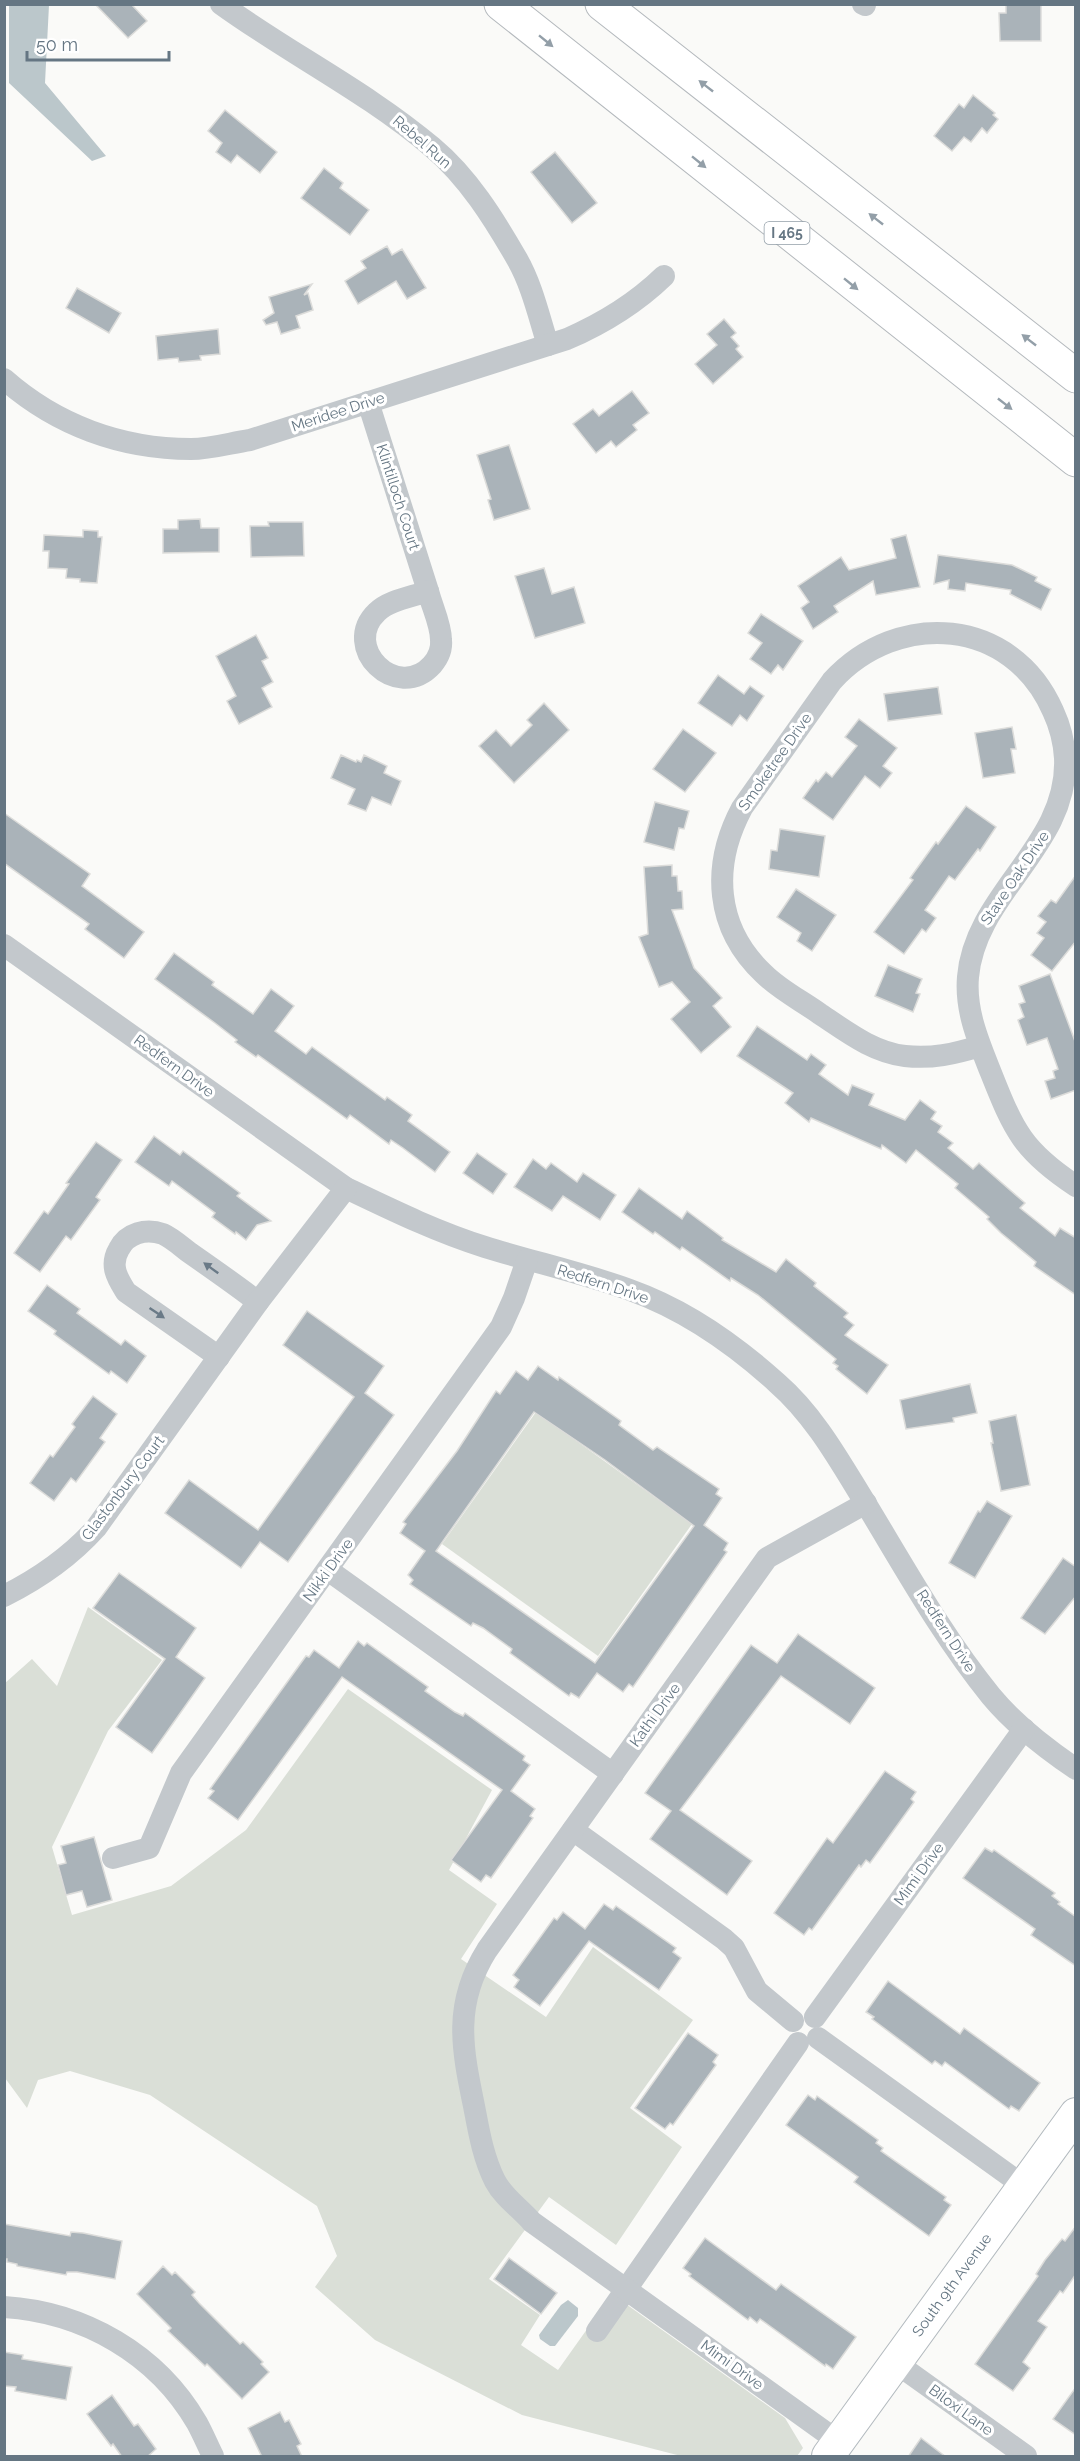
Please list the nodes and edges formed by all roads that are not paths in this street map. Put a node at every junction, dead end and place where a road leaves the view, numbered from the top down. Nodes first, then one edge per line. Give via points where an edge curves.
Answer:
1 (221, 4) edge
2 (501, 4) edge
3 (602, 4) edge
4 (664, 276) dead end
5 (548, 345) junction
6 (1076, 376) edge
7 (4, 379) edge
8 (368, 402) junction
9 (1076, 460) edge
10 (428, 591) dead end
11 (1013, 658) joint
12 (4, 945) edge
13 (980, 1046) junction
14 (1076, 1186) edge
15 (346, 1188) junction
16 (527, 1260) junction
17 (258, 1302) junction
18 (219, 1357) junction
19 (866, 1503) junction
20 (328, 1570) junction
21 (4, 1596) edge
22 (1024, 1729) junction
23 (1076, 1769) edge
24 (613, 1774) junction
25 (573, 1830) junction
26 (113, 1858) dead end
27 (806, 2030) junction
28 (1076, 2114) edge
29 (1024, 2186) junction
30 (625, 2288) junction
31 (4, 2307) edge
32 (597, 2331) dead end
33 (896, 2362) junction
34 (834, 2449) edge
35 (213, 2457) edge
36 (1026, 2457) edge

1 - 5 street, Rebel Run via 384,110 420,136 458,173 493,219 517,260
2 -> 9 highway, I 465
6 -> 3 highway
4 - 5 street, Meridee Drive via 608,320
5 - 8 street, Meridee Drive
7 - 8 street, Meridee Drive via 34,402 80,428 155,448 190,449 250,440
8 - 10 street, Klintilloch Court
11 - 13 street, Stave Oak Drive via 1047,698 1061,730 1065,774 1050,825 987,917 972,952 967,979
11 - 13 street, Smoketree Drive via 983,641 940,632 897,638 858,657 832,681 742,808 733,825 722,867 723,902 734,935 754,963 780,987 860,1040 902,1056 946,1056
12 - 15 street, Redfern Drive
13 - 14 street, Stave Oak Drive via 1010,1120 1026,1146
15 - 16 street, Redfern Drive via 433,1228
15 - 17 street, Glastonbury Court
16 - 19 street, Redfern Drive via 632,1291 715,1333 795,1401
16 - 20 street, Nikki Drive via 501,1327
17 - 18 street, Glastonbury Court
17 -> 18 street via 164,1234 144,1231 121,1245 114,1267 122,1287
18 - 21 street, Glastonbury Court via 90,1534 51,1569
19 - 22 street, Redfern Drive via 963,1661
19 - 24 street, Kathi Drive via 767,1558
20 - 24 street
20 - 26 street, Nikki Drive via 181,1773 149,1848
22 - 23 street, Redfern Drive
22 - 27 street, Mimi Drive
24 - 25 street, Kathi Drive
25 - 27 street via 724,1939 734,1948 757,1991
25 - 30 street, Kathi Drive via 478,1965 465,1998 462,2042 482,2150 509,2200 532,2222
27 - 29 street
27 - 30 street, Mimi Drive
28 - 29 street, South 9th Avenue
29 - 33 street, South 9th Avenue
30 - 32 street, Mimi Drive
30 - 34 street, Mimi Drive
31 - 35 street via 59,2316 117,2341 172,2387
33 - 34 street, South 9th Avenue
33 - 36 street, Biloxi Lane

